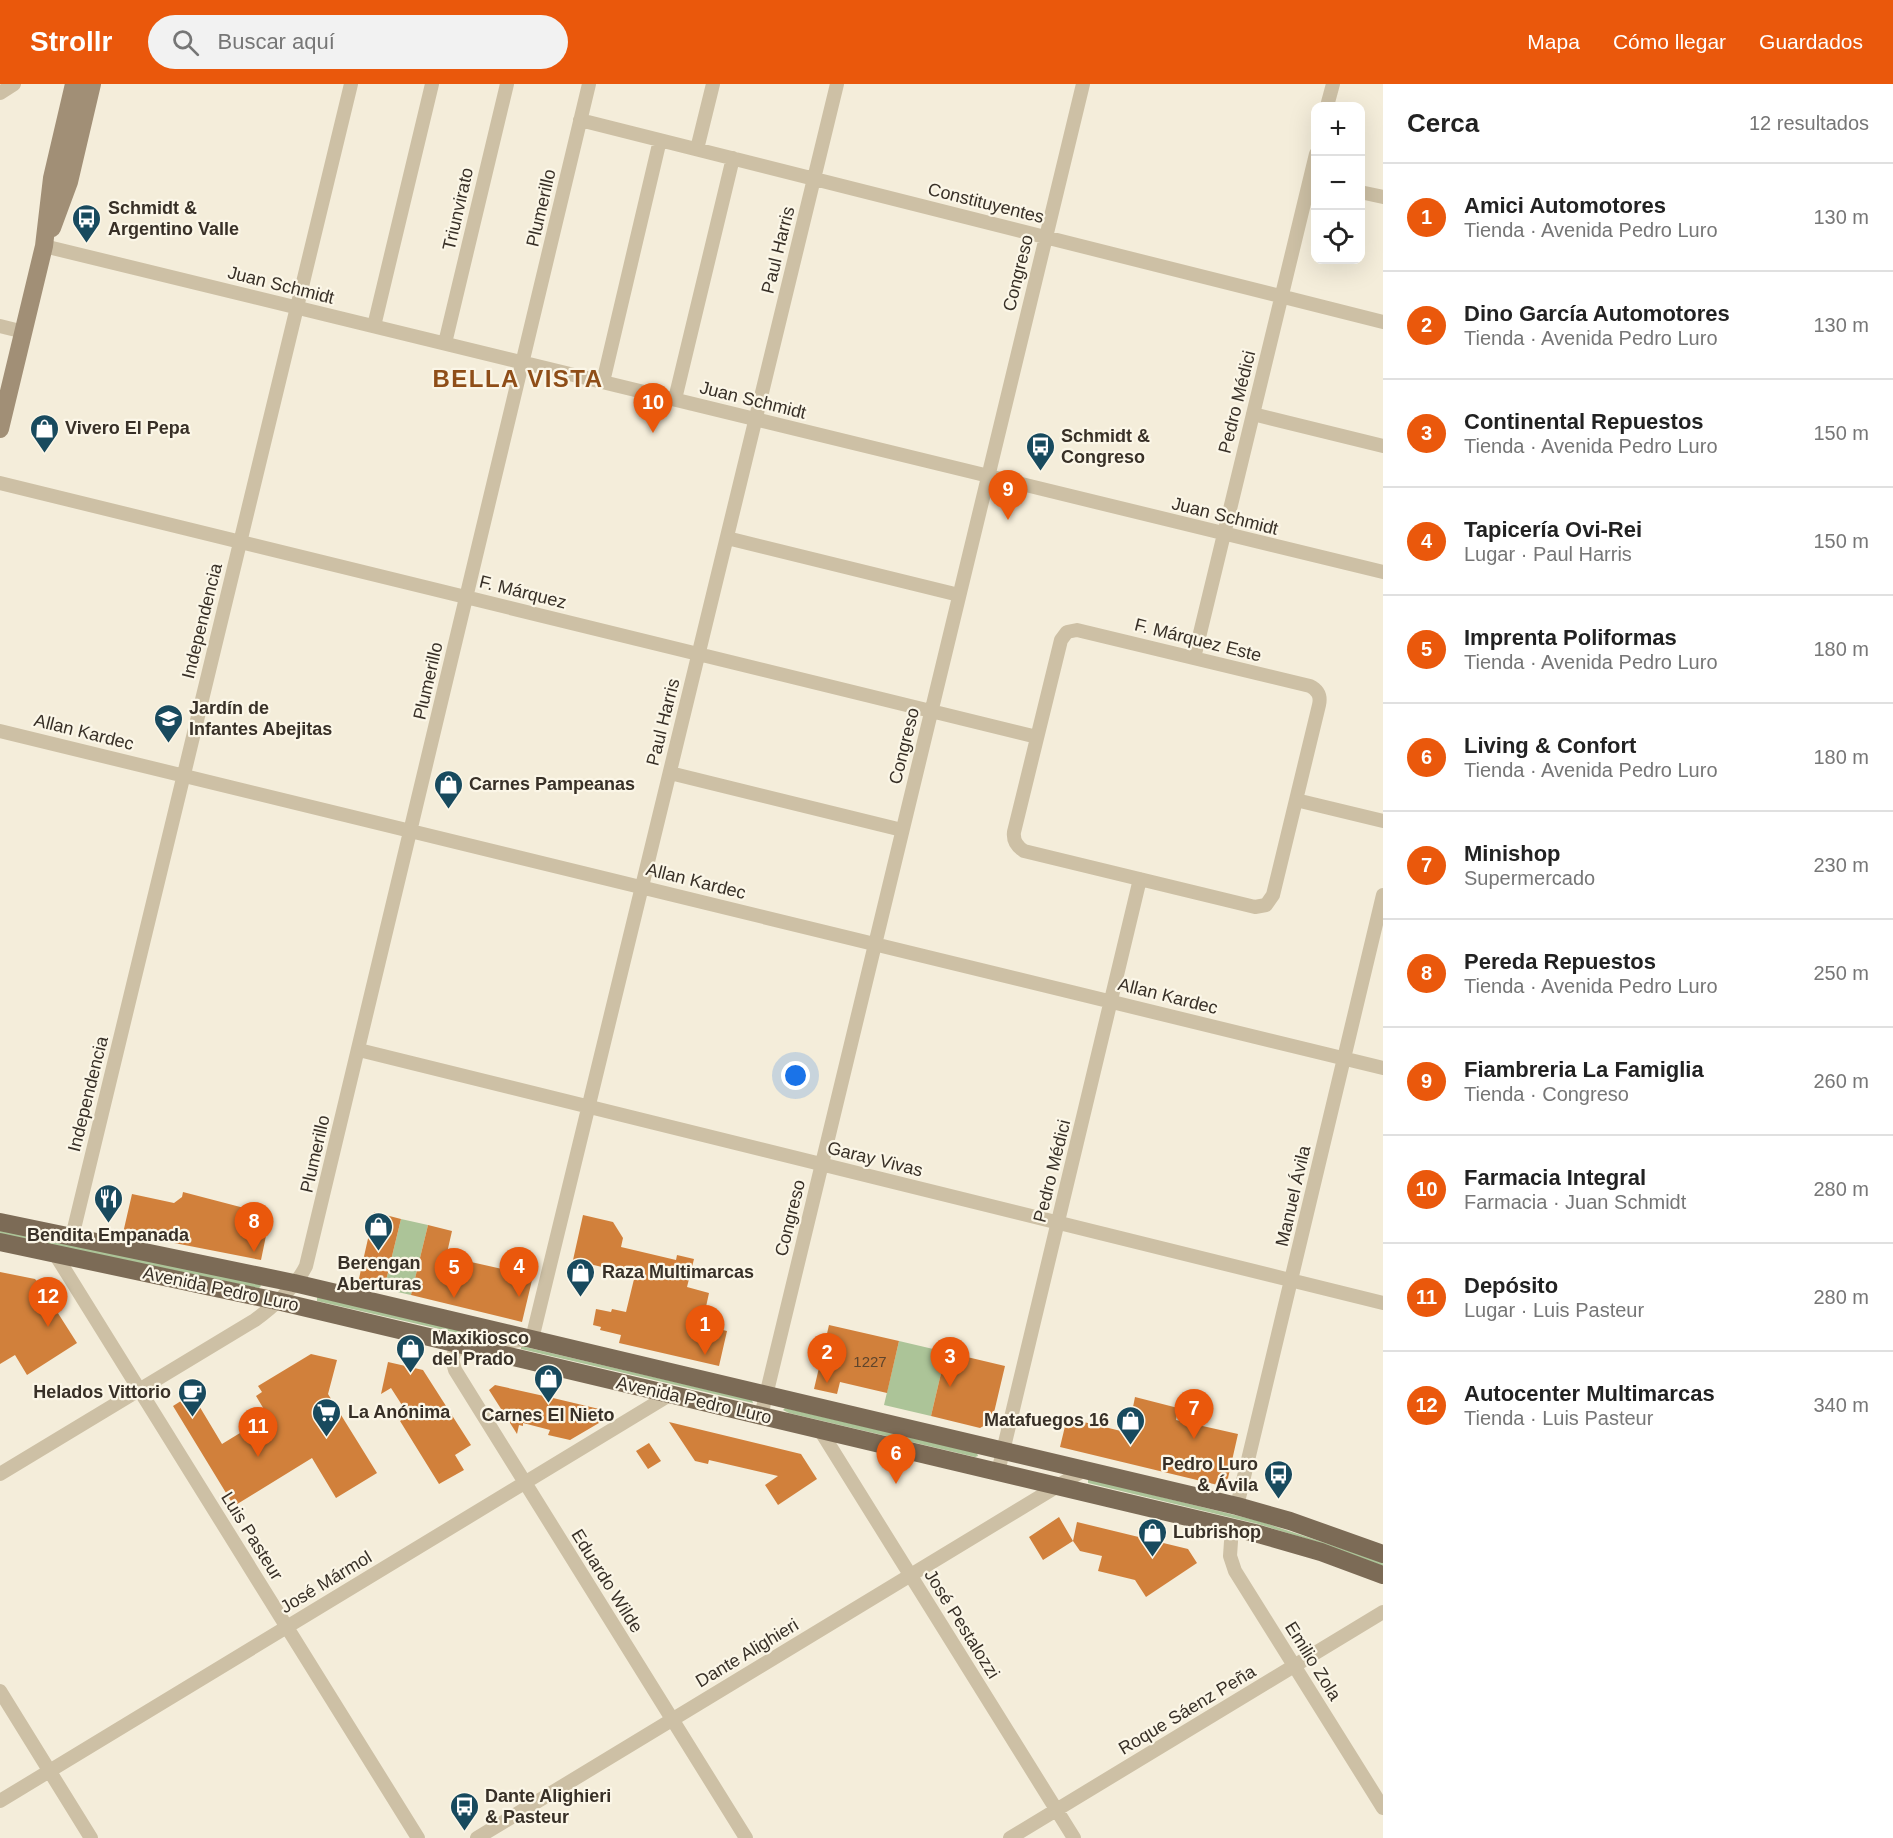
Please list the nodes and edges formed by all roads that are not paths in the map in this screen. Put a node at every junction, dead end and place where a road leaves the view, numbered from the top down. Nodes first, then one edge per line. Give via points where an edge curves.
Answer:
1 (14, 84) edge
2 (75, 84) edge
3 (92, 84) edge
4 (351, 84) edge
5 (432, 84) edge
6 (507, 84) edge
7 (589, 84) edge
8 (713, 84) edge
9 (837, 84) edge
10 (1083, 84) edge
11 (1333, 84) edge
12 (0, 93) edge
13 (1328, 102) edge
14 (580, 120) junction
15 (660, 140) junction
16 (697, 149) junction
17 (733, 158) junction
18 (814, 178) junction
19 (1311, 184) edge
20 (1365, 193) edge
21 (1383, 197) edge
22 (1046, 237) junction
23 (44, 246) junction
24 (1281, 296) junction
25 (297, 307) junction
26 (1383, 322) edge
27 (0, 326) edge
28 (374, 326) junction
29 (24, 332) junction
30 (445, 343) junction
31 (523, 362) junction
32 (603, 382) junction
33 (675, 399) junction
34 (1253, 414) junction
35 (756, 419) junction
36 (0, 429) edge
37 (1383, 446) edge
38 (988, 475) junction
39 (0, 483) edge
40 (1223, 535) junction
41 (727, 538) junction
42 (240, 541) junction
43 (1383, 572) edge
44 (959, 595) junction
45 (466, 597) junction
46 (698, 654) junction
47 (1194, 658) junction
48 (931, 711) junction
49 (0, 731) edge
50 (1037, 737) junction
51 (670, 773) junction
52 (183, 775) junction
53 (1296, 800) junction
54 (1383, 821) edge
55 (902, 830) junction
56 (411, 831) junction
57 (1140, 879) junction
58 (642, 886) junction
59 (1383, 895) edge
60 (875, 943) junction
61 (1111, 1001) junction
62 (359, 1050) junction
63 (1344, 1057) junction
64 (1383, 1068) edge
65 (588, 1106) junction
66 (822, 1164) junction
67 (0, 1222) edge
68 (1058, 1222) junction
69 (72, 1237) junction
70 (0, 1242) edge
71 (55, 1254) junction
72 (1291, 1280) junction
73 (294, 1283) junction
74 (277, 1301) junction
75 (1383, 1303) edge
76 (532, 1339) junction
77 (466, 1346) junction
78 (140, 1390) junction
79 (671, 1394) junction
80 (766, 1395) junction
81 (761, 1416) junction
82 (820, 1430) junction
83 (1003, 1450) junction
84 (1084, 1470) junction
85 (998, 1472) junction
86 (0, 1474) edge
87 (1033, 1480) junction
88 (525, 1483) junction
89 (1057, 1486) junction
90 (1035, 1499) junction
91 (1237, 1506) junction
92 (1232, 1527) junction
93 (1383, 1554) edge
94 (910, 1575) junction
95 (1383, 1575) edge
96 (1383, 1612) edge
97 (287, 1627) junction
98 (1294, 1666) junction
99 (0, 1691) edge
100 (672, 1719) junction
101 (50, 1771) junction
102 (0, 1801) edge
103 (1383, 1808) edge
104 (1056, 1810) junction
105 (91, 1838) edge
106 (418, 1838) edge
107 (477, 1838) edge
108 (746, 1838) edge
109 (1010, 1838) edge
110 (1074, 1838) edge

1 - 12 street
2 - 23 main road via 52,178
3 - 23 main road via 66,191
4 - 25 street, Independencia
5 - 28 street
6 - 30 street, Triunvirato
7 - 14 street, Plumerillo
8 - 16 street
9 - 18 street, Paul Harris
10 - 22 street, Congreso
11 - 13 street
14 - 15 street, Constituyentes
14 - 31 street, Plumerillo
15 - 16 street, Constituyentes
15 - 32 street
16 - 17 street, Constituyentes
17 - 18 street, Constituyentes
17 - 33 street
18 - 22 street, Constituyentes
18 - 35 street, Paul Harris
19 - 24 street, Pedro Médici
20 - 21 street
22 - 24 street, Constituyentes
22 - 38 street, Congreso
23 - 25 street, Juan Schmidt
23 - 29 main road
24 - 26 street, Constituyentes
24 - 34 street, Pedro Médici
25 - 28 street, Juan Schmidt
25 - 42 street, Independencia
27 - 29 street
28 - 30 street, Juan Schmidt
29 - 36 main road
30 - 31 street, Juan Schmidt
31 - 32 street, Juan Schmidt
31 - 45 street, Plumerillo
32 - 33 street, Juan Schmidt
33 - 35 street, Juan Schmidt
34 - 37 street
34 - 40 street, Pedro Médici
35 - 38 street, Juan Schmidt
35 - 41 street, Paul Harris
38 - 40 street, Juan Schmidt
38 - 44 street, Congreso
39 - 42 street, F. Márquez
40 - 43 street, Juan Schmidt
40 - 47 street, Pedro Médici
41 - 44 street
41 - 46 street, Paul Harris
42 - 45 street, F. Márquez
42 - 52 street, Independencia
44 - 48 street, Congreso
45 - 46 street, F. Márquez
45 - 56 street, Plumerillo
46 - 48 street, F. Márquez
46 - 51 street, Paul Harris
47 - 50 street, F. Márquez Este via 1077,630 1067,632 1061,640
47 - 53 street, F. Márquez Este via 1310,686 1318,692 1320,702
48 - 50 street, F. Márquez
48 - 55 street, Congreso
49 - 52 street, Allan Kardec
50 - 57 street via 1014,832 1016,844 1024,850
51 - 55 street
51 - 58 street, Paul Harris
52 - 56 street, Allan Kardec
52 - 69 street, Independencia
53 - 54 street
53 - 57 street via 1273,895 1266,905 1255,907
55 - 60 street, Congreso
56 - 58 street, Allan Kardec
56 - 62 street, Plumerillo
57 - 61 street, Pedro Médici
58 - 60 street, Allan Kardec
58 - 65 street, Paul Harris
59 - 63 street, Manuel Ávila
60 - 61 street, Allan Kardec
60 - 66 street, Congreso
61 - 63 street, Allan Kardec
61 - 68 street, Pedro Médici
62 - 65 street, Garay Vivas
62 - 73 street, Plumerillo via 309,1260
63 - 64 street, Allan Kardec
63 - 72 street, Manuel Ávila
65 - 66 street, Garay Vivas
65 - 76 street, Paul Harris
66 - 68 street, Garay Vivas
66 - 80 street, Congreso
67 - 69 main road, Avenida Pedro Luro
68 - 72 street, Garay Vivas
68 - 83 street, Pedro Médici
69 - 73 main road, Avenida Pedro Luro
70 - 71 main road, Avenida Pedro Luro
71 - 74 main road, Avenida Pedro Luro
71 - 78 street, Luis Pasteur
72 - 75 street, Garay Vivas
72 - 91 street, Manuel Ávila
73 - 74 street, Plumerillo
73 - 76 main road, Avenida Pedro Luro
74 - 77 main road, Avenida Pedro Luro
74 - 78 street, Plumerillo via 255,1320
76 - 77 street
76 - 80 main road, Avenida Pedro Luro
77 - 79 main road, Avenida Pedro Luro
77 - 88 street, Eduardo Wilde via 455,1351 453,1366
78 - 86 street, Plumerillo
78 - 97 street, Luis Pasteur
79 - 81 main road, Avenida Pedro Luro
79 - 88 street, José Mármol
80 - 81 street, Congreso
80 - 83 main road, Avenida Pedro Luro
81 - 82 main road, Avenida Pedro Luro
82 - 85 main road, Avenida Pedro Luro
82 - 94 street, José Pestalozzi
83 - 84 main road, Avenida Pedro Luro
83 - 85 street, Pedro Médici
84 - 89 street, Dante Alighieri
84 - 91 main road, Avenida Pedro Luro
85 - 87 main road, Avenida Pedro Luro
87 - 89 main road, Avenida Pedro Luro
87 - 90 street via 1037,1489
88 - 97 street, José Mármol
88 - 100 street, Eduardo Wilde
89 - 90 street, Dante Alighieri
89 - 92 main road, Avenida Pedro Luro
90 - 94 street, Dante Alighieri
91 - 93 main road, Avenida Pedro Luro
92 - 95 main road, Avenida Pedro Luro via 1303,1546
92 - 98 street, Emilio Zola via 1229,1550 1233,1566
94 - 100 street, Dante Alighieri
94 - 104 street, José Pestalozzi
96 - 98 street, Roque Sáenz Peña
97 - 101 street, José Mármol
97 - 106 street, Luis Pasteur
98 - 103 street, Emilio Zola
98 - 104 street, Roque Sáenz Peña
99 - 101 street
100 - 107 street, Dante Alighieri
100 - 108 street, Eduardo Wilde
101 - 102 street, José Mármol
101 - 105 street
104 - 109 street, Roque Sáenz Peña
104 - 110 street, José Pestalozzi

